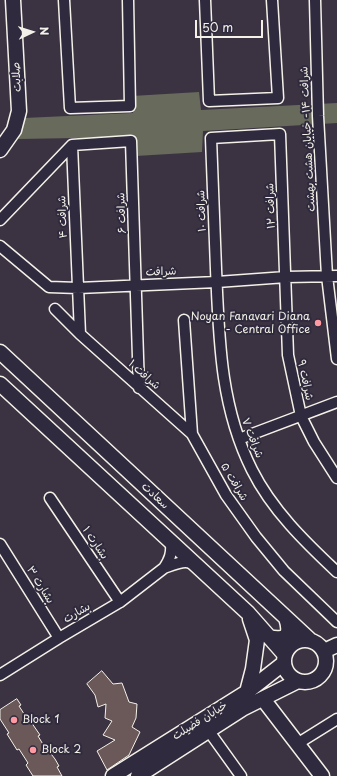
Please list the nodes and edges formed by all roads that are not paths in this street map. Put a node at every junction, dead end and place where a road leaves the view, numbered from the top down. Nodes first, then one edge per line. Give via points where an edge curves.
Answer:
1 (13, 0) edge
2 (64, 0) edge
3 (128, 0) edge
4 (205, 0) edge
5 (272, 0) edge
6 (314, 0) edge
7 (211, 138) joint
8 (72, 145) junction
9 (0, 150) edge
10 (0, 220) edge
11 (0, 246) edge
12 (332, 276) edge
13 (286, 277) junction
14 (217, 282) junction
15 (137, 285) junction
16 (78, 288) junction
17 (55, 309) dead end
18 (184, 320) dead end
19 (80, 334) junction
20 (0, 352) edge
21 (337, 359) edge
22 (0, 384) edge
23 (139, 388) junction
24 (337, 402) edge
25 (301, 416) junction
26 (192, 434) junction
27 (239, 439) junction
28 (337, 478) edge
29 (50, 498) dead end
30 (171, 542) junction
31 (0, 544) edge
32 (198, 567) junction
33 (164, 568) junction
34 (337, 572) edge
35 (120, 602) junction
36 (248, 613) junction
37 (286, 618) junction
38 (337, 622) edge
39 (269, 636) junction
40 (59, 638) junction
41 (310, 640) junction
42 (337, 645) edge
43 (324, 651) junction
44 (285, 659) junction
45 (331, 663) edge
46 (1, 673) edge
47 (298, 681) junction
48 (248, 692) junction
49 (263, 699) junction
50 (337, 719) edge
51 (208, 730) junction
52 (297, 744) junction
53 (171, 747) junction
54 (113, 776) edge
55 (138, 776) edge
56 (241, 776) edge
57 (322, 776) edge

1 - 9 street, صلابت via 19,111 14,130
2 - 3 street via 70,108 130,106
4 - 5 street via 209,101 278,98
6 - 12 street, شرافت ۱۴- خیابان هشت بهشت via 318,116
7 - 13 street, شرافت ۱۲ via 280,134
7 - 14 street, شرافت ۱۰
8 - 10 street
8 - 15 street, شرافت ۶ via 131,141
8 - 16 street, شرافت ۴
11 - 16 street, شرافت via 49,287
12 - 13 street, شرافت
12 - 21 street, شرافت ۱۴- خیابان هشت بهشت
13 - 14 street, شرافت
13 - 25 street, شرافت ۹ via 288,355
14 - 15 street, شرافت
14 - 27 street, شرافت ۷ via 226,394
15 - 16 street, شرافت
15 - 23 street, شرافت ۶
16 - 19 street
17 - 19 street, شرافت ۱
18 - 26 street, شرافت ۵
19 - 23 street, شرافت ۱
20 - 37 street, سعادت
22 - 30 street, سعادت
23 - 26 street, شرافت ۱
24 - 25 street
25 - 27 street
25 - 28 street, شرافت ۹
26 - 38 street, شرافت ۵ via 226,495 256,537 284,571
27 - 34 street, شرافت ۷ via 253,471 279,512
29 - 35 street, بشارت ۱
30 - 32 street, سعادت
30 - 33 street via 170,560
31 - 40 street, بشارت ۳
32 - 33 street via 192,562 180,562
32 - 36 street, سعادت
33 - 35 street, بشارت
35 - 40 street, بشارت
36 - 39 street, سعادت
36 - 48 street via 257,640
37 - 39 street via 286,636 277,639
37 - 41 street, سعادت
39 - 44 street, سعادت
40 - 46 street, بشارت
41 - 43 street
41 - 44 street via 292,644
42 - 43 street
43 - 45 street via 326,661
44 - 47 street via 287,673
44 - 48 street, خیابان فضیلت
45 - 47 street via 315,680
47 - 49 street, خیابان فضیلت
48 - 53 street, خیابان فضیلت
49 - 51 street, خیابان فضیلت
49 - 52 street
50 - 52 street
51 - 53 street, خیابان فضیلت
51 - 56 street
52 - 57 street
53 - 54 street, خیابان فضیلت
53 - 55 street, خیابان فضیلت

